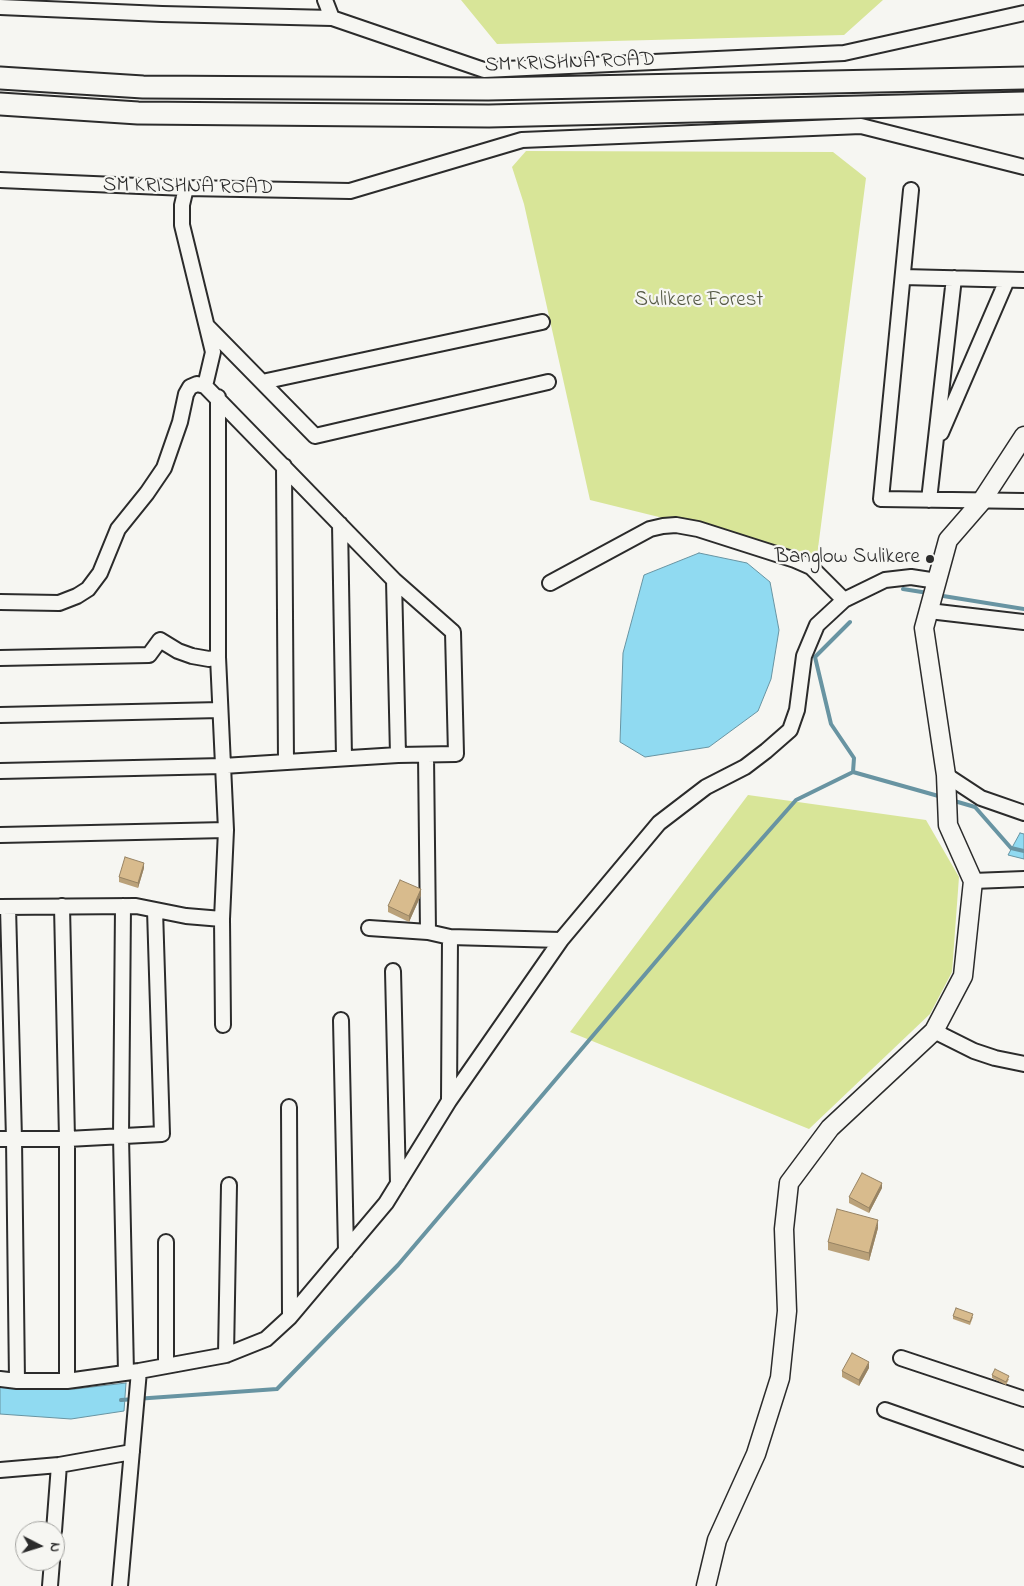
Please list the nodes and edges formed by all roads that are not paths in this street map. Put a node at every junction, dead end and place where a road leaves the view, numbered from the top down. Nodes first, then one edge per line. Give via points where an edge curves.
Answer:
1 (326, 0) edge
2 (0, 7) edge
3 (1024, 13) edge
4 (332, 18) junction
5 (0, 78) edge
6 (1024, 78) edge
7 (0, 104) edge
8 (1024, 104) edge
9 (1024, 166) edge
10 (0, 180) edge
11 (186, 188) junction
12 (911, 190) dead end
13 (902, 277) junction
14 (954, 278) junction
15 (1007, 280) junction
16 (1024, 280) edge
17 (542, 322) dead end
18 (207, 326) junction
19 (262, 382) junction
20 (548, 382) dead end
21 (205, 386) junction
22 (218, 397) junction
23 (1024, 436) edge
24 (935, 446) junction
25 (284, 466) junction
26 (928, 500) junction
27 (1024, 501) edge
28 (982, 502) junction
29 (340, 524) junction
30 (394, 580) junction
31 (937, 581) junction
32 (550, 583) dead end
33 (844, 600) junction
34 (0, 602) edge
35 (929, 612) junction
36 (1024, 622) edge
37 (218, 657) junction
38 (0, 658) edge
39 (220, 710) junction
40 (0, 715) edge
41 (398, 755) junction
42 (426, 755) junction
43 (344, 758) junction
44 (286, 762) junction
45 (223, 766) junction
46 (0, 771) edge
47 (946, 775) junction
48 (1024, 813) edge
49 (226, 830) junction
50 (0, 835) edge
51 (1024, 879) edge
52 (973, 881) junction
53 (62, 906) junction
54 (123, 906) junction
55 (4, 907) edge
56 (155, 910) junction
57 (222, 919) junction
58 (369, 928) dead end
59 (428, 932) junction
60 (450, 937) junction
61 (561, 940) junction
62 (393, 971) dead end
63 (341, 1020) dead end
64 (223, 1025) dead end
65 (934, 1031) junction
66 (1024, 1064) edge
67 (449, 1101) junction
68 (289, 1107) dead end
69 (122, 1136) junction
70 (7, 1139) edge
71 (67, 1139) junction
72 (398, 1184) junction
73 (230, 1185) dead end
74 (166, 1242) dead end
75 (346, 1251) junction
76 (290, 1317) junction
77 (226, 1355) junction
78 (900, 1358) dead end
79 (166, 1366) junction
80 (132, 1372) junction
81 (0, 1379) edge
82 (17, 1381) junction
83 (67, 1381) junction
84 (1024, 1399) edge
85 (885, 1410) dead end
86 (132, 1452) junction
87 (1024, 1459) edge
88 (58, 1465) junction
89 (0, 1470) edge
90 (55, 1521) edge
91 (51, 1571) edge
92 (50, 1586) edge
93 (120, 1586) edge
94 (706, 1586) edge

1 - 4 street
2 - 4 street, SM KRISHNA ROAD
3 - 4 street, SM KRISHNA ROAD via 844,53 484,70
5 - 6 highway, SM KRISHNA ROAD via 143,87 478,89
7 - 8 highway via 138,113 488,116
9 - 11 street, SM KRISHNA ROAD via 861,126 522,140 350,191
10 - 11 street, SM KRISHNA ROAD
11 - 18 street via 182,225
12 - 13 street
13 - 14 street
13 - 26 street via 881,499
14 - 15 street
14 - 24 street
15 - 16 street
15 - 24 street
17 - 19 street
18 - 19 street
18 - 21 street via 213,352
19 - 20 street via 315,436
21 - 22 street
21 - 34 street via 197,384 190,387 162,472 123,521 100,573 88,589 60,603
22 - 25 street
22 - 37 street
23 - 28 main road
24 - 26 street
25 - 29 street
25 - 44 street
26 - 28 street
27 - 28 street
28 - 31 main road via 948,540
29 - 30 street
29 - 43 street
30 - 41 street
30 - 42 street via 453,632 456,754
31 - 33 street via 911,577 885,580
31 - 35 main road
32 - 33 street via 650,529 676,525 698,529 811,567
33 - 61 street via 817,625 804,656 790,730 745,766 706,787 658,823
35 - 36 street
35 - 47 main road via 924,628
37 - 38 street via 192,656 160,640 149,655
37 - 39 street
39 - 40 street
39 - 45 street
41 - 42 street
41 - 43 street
42 - 59 street
43 - 44 street
44 - 45 street
45 - 46 street
45 - 49 street
47 - 48 street via 981,798
47 - 52 main road via 948,825
49 - 50 street
49 - 57 street
51 - 52 street
52 - 65 main road via 963,976
53 - 54 street
53 - 55 street
53 - 71 street
54 - 56 street
54 - 69 street
55 - 70 street
56 - 57 street
56 - 69 street via 162,1134
57 - 64 street
58 - 59 street
59 - 60 street
60 - 61 street
60 - 67 street
61 - 67 street
62 - 72 street
63 - 75 street
65 - 66 street via 974,1051
65 - 94 main road via 830,1128 789,1183 784,1228 787,1311 780,1378 756,1454 717,1540
67 - 72 street
68 - 76 street
69 - 71 street
69 - 80 street
70 - 71 street
70 - 82 street
71 - 83 street
72 - 75 street
73 - 77 street
74 - 79 street
75 - 76 street
76 - 77 street via 266,1339
77 - 79 street
78 - 84 street
79 - 80 street
80 - 83 street
80 - 86 street
81 - 82 street
82 - 83 street
85 - 87 street
86 - 88 street
86 - 93 street
88 - 89 street
88 - 90 street
91 - 92 street

